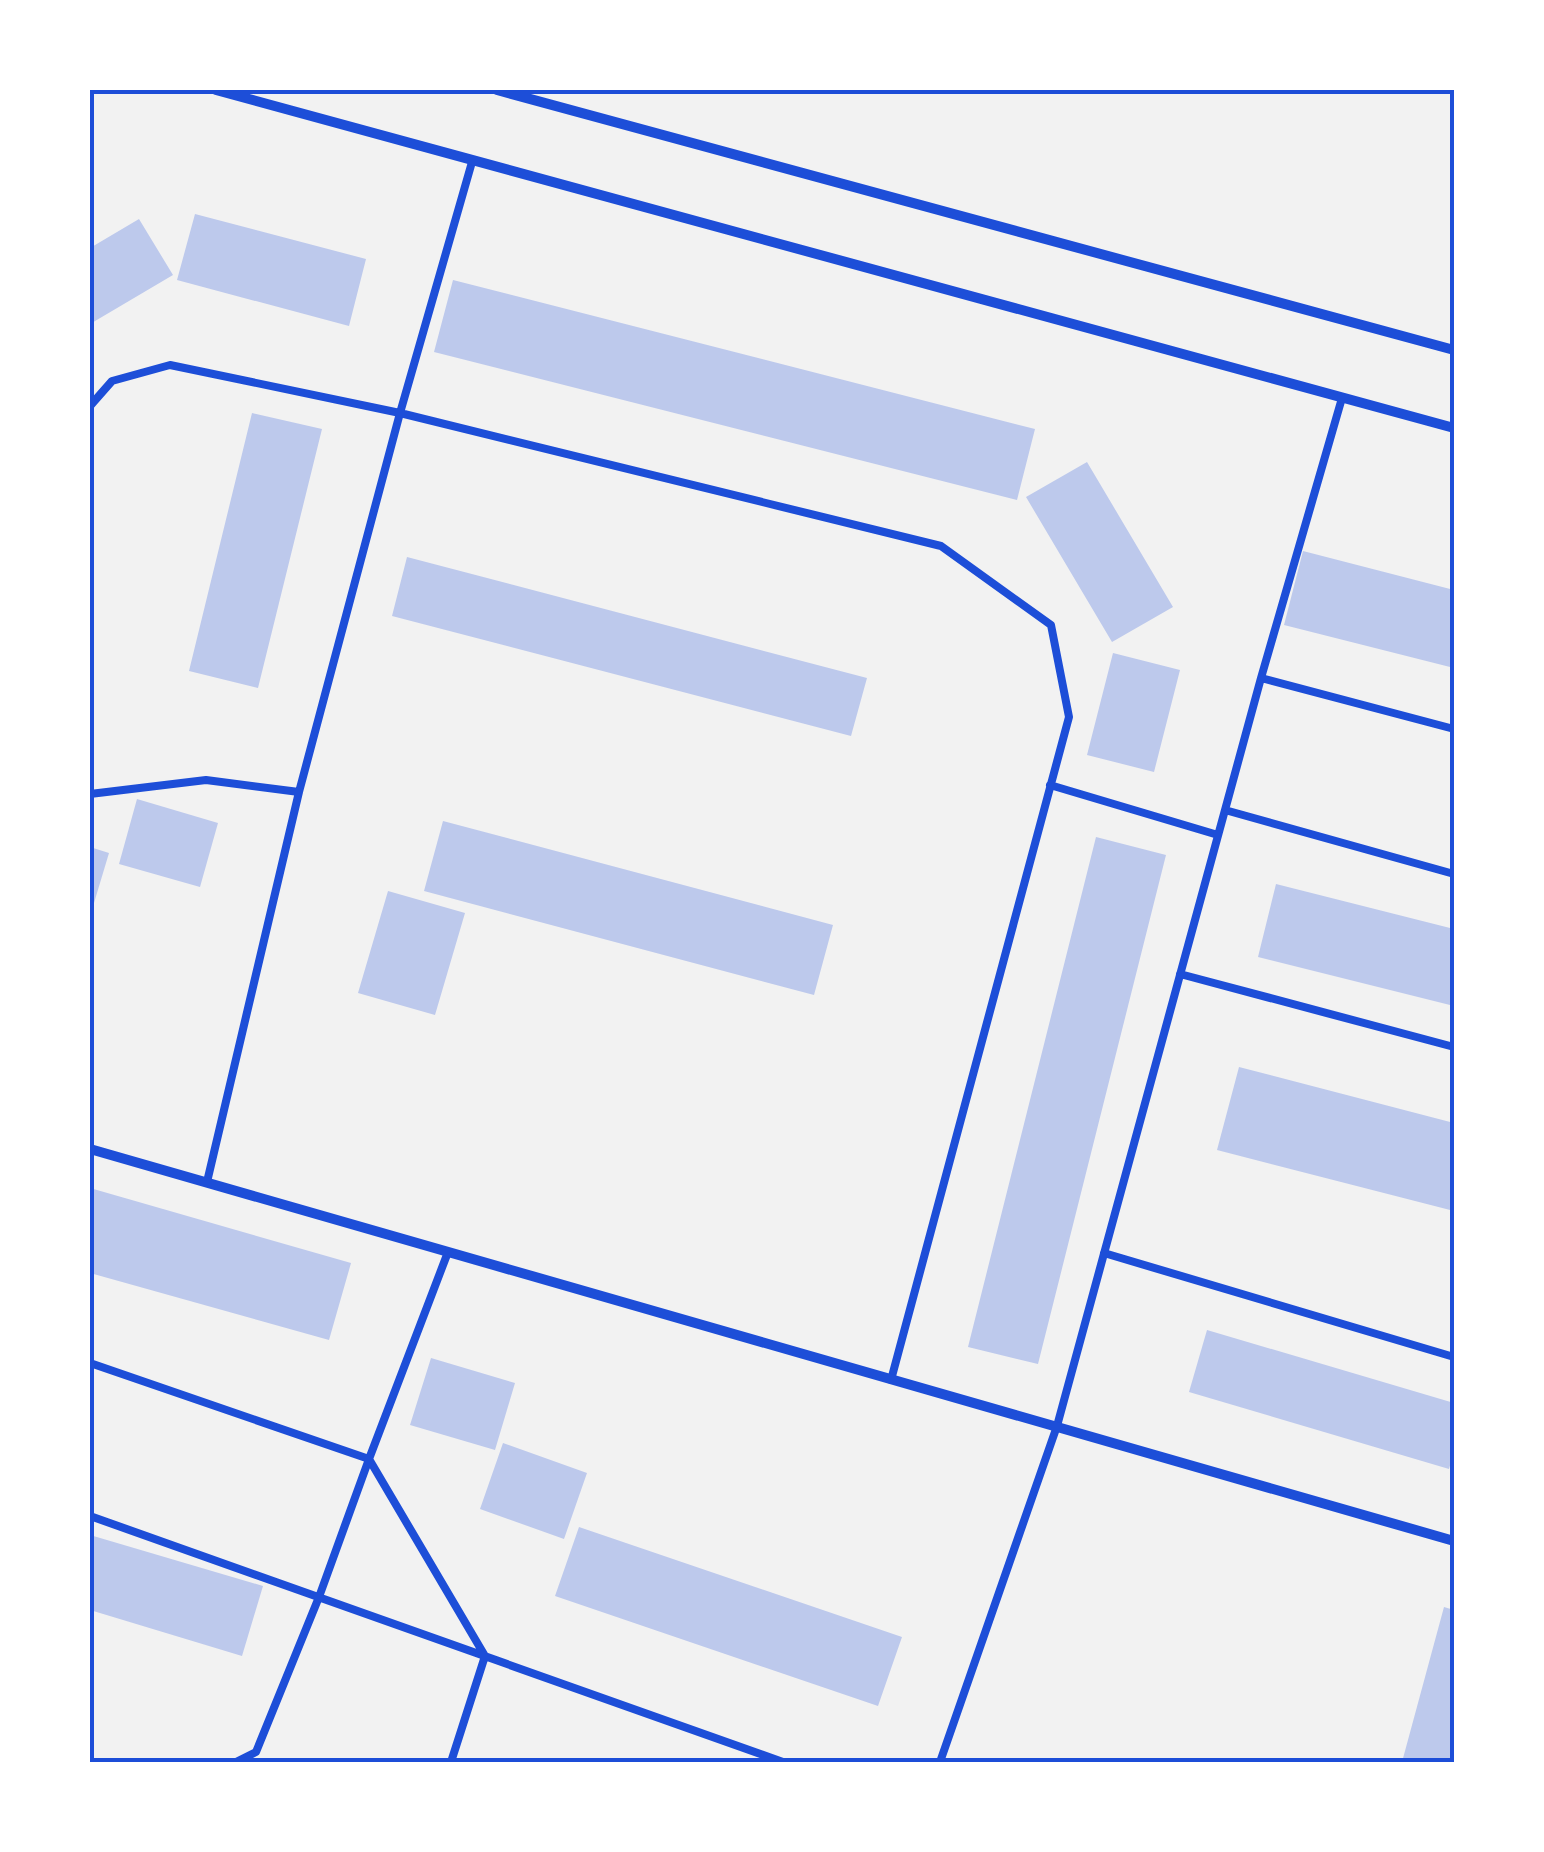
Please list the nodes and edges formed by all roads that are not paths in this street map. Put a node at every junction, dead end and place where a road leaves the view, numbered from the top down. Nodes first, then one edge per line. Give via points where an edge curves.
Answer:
1 (216, 90) edge
2 (497, 90) edge
3 (472, 162) junction
4 (1454, 350) edge
5 (1342, 398) junction
6 (90, 406) edge
7 (400, 413) junction
8 (1454, 428) edge
9 (1261, 678) junction
10 (1454, 728) edge
11 (1050, 785) junction
12 (299, 792) junction
13 (90, 794) edge
14 (1225, 810) junction
15 (1218, 836) junction
16 (1454, 874) edge
17 (1180, 974) junction
18 (1454, 1048) edge
19 (90, 1149) edge
20 (207, 1182) junction
21 (448, 1252) junction
22 (1104, 1253) junction
23 (1454, 1357) edge
24 (90, 1363) edge
25 (891, 1380) junction
26 (1056, 1426) junction
27 (368, 1459) junction
28 (90, 1516) edge
29 (1454, 1541) edge
30 (318, 1597) junction
31 (485, 1656) junction
32 (236, 1762) edge
33 (450, 1762) edge
34 (783, 1762) edge
35 (940, 1762) edge

1 - 3 street
2 - 4 street
3 - 5 street
3 - 7 lane
5 - 8 street
5 - 9 lane
6 - 7 lane via 112,381 170,365
7 - 11 lane via 941,546 1051,625 1068,717
7 - 12 lane
9 - 10 lane
9 - 14 lane
11 - 15 lane
11 - 25 lane
12 - 13 lane via 206,780
12 - 20 lane
14 - 15 lane
14 - 16 lane
15 - 17 lane
17 - 18 lane
17 - 22 lane
19 - 20 street
20 - 21 street
21 - 25 street
21 - 27 lane
22 - 23 lane
22 - 26 lane
24 - 27 lane
25 - 26 street
26 - 29 street
26 - 35 lane
27 - 30 lane
27 - 31 lane
28 - 30 lane
30 - 31 lane
30 - 32 lane via 256,1752
31 - 33 lane
31 - 34 lane

